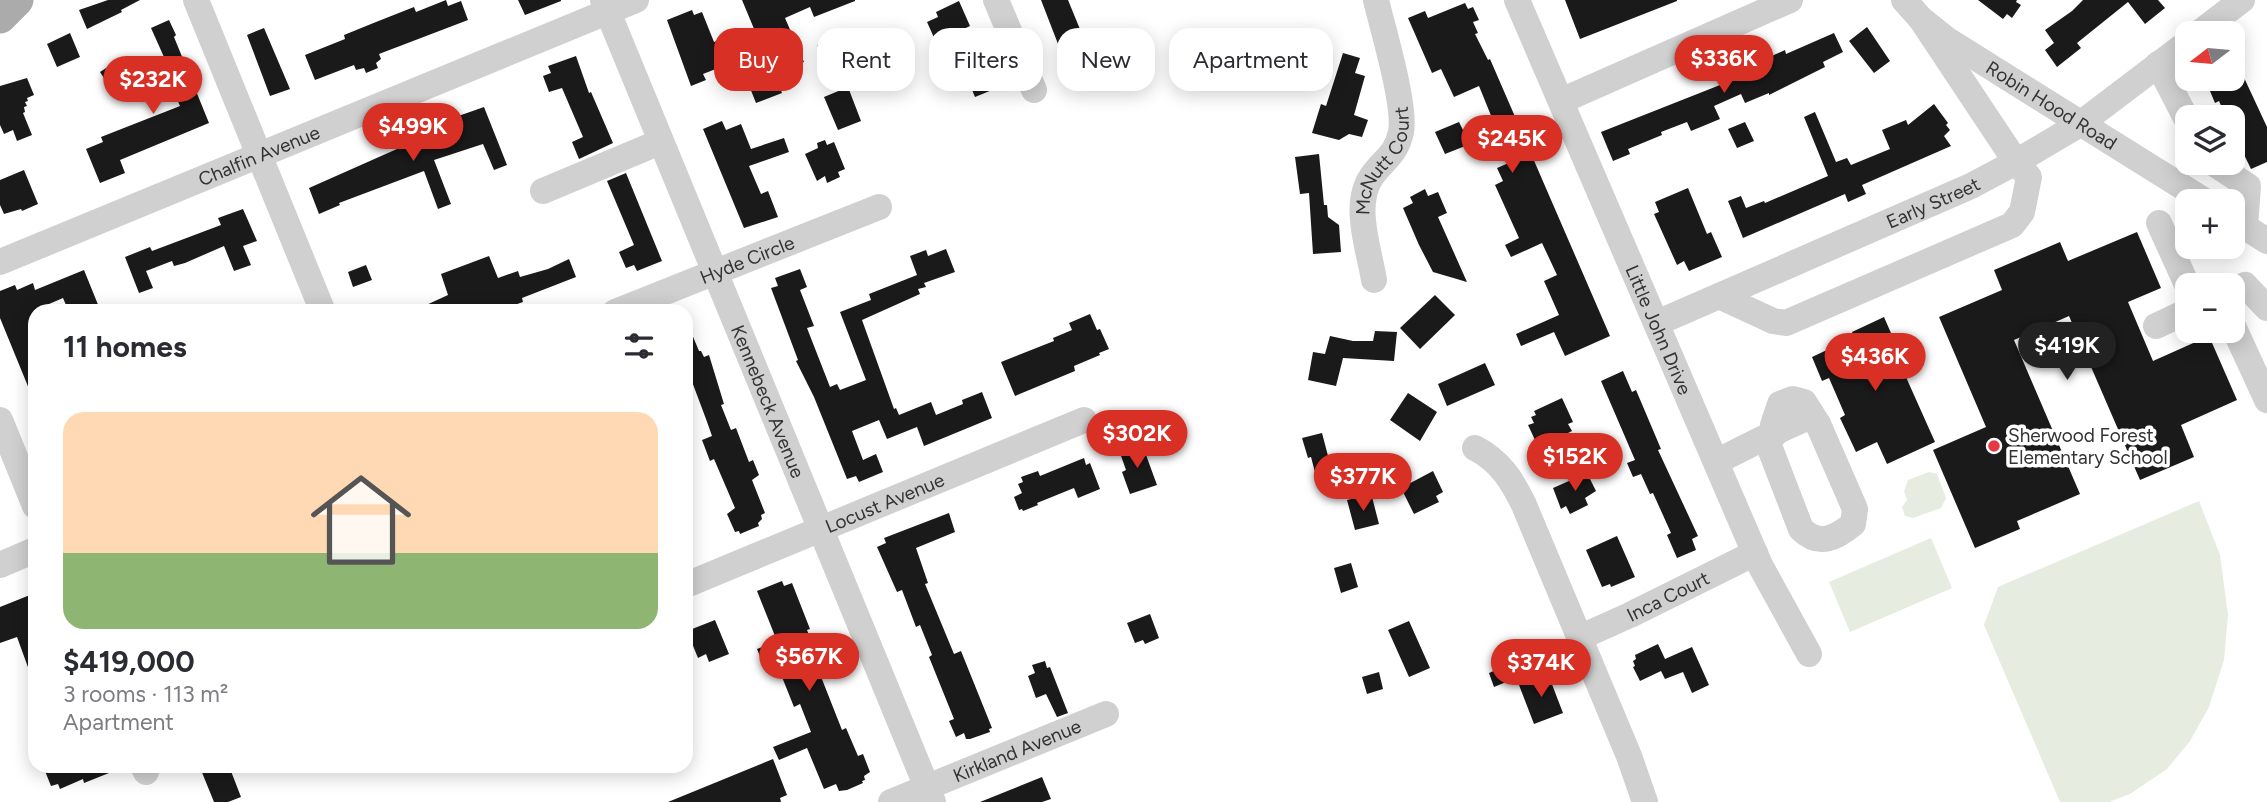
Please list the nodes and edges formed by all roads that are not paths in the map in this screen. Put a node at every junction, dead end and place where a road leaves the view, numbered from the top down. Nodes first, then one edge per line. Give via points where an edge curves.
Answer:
1 (17, 0) edge
2 (196, 0) edge
3 (636, 0) edge
4 (996, 0) edge
5 (1376, 0) edge
6 (1517, 0) edge
7 (1790, 0) edge
8 (2242, 0) edge
9 (605, 6) edge
10 (1912, 10) edge
11 (0, 17) edge
12 (2215, 21) edge
13 (1008, 28) edge
14 (2175, 52) edge
15 (2158, 64) junction
16 (1561, 101) junction
17 (2179, 105) edge
18 (2080, 124) junction
19 (660, 142) junction
20 (260, 156) junction
21 (2016, 162) junction
22 (2231, 175) edge
23 (2185, 189) edge
24 (543, 191) dead end
25 (879, 207) dead end
26 (2159, 223) dead end
27 (2248, 229) edge
28 (0, 262) edge
29 (713, 271) junction
30 (2182, 273) edge
31 (1374, 280) dead end
32 (2245, 285) edge
33 (1719, 296) junction
34 (320, 304) edge
35 (634, 304) edge
36 (2267, 307) edge
37 (2175, 317) edge
38 (1657, 323) junction
39 (2156, 326) dead end
40 (2241, 343) edge
41 (2267, 400) edge
42 (0, 420) edge
43 (1084, 420) dead end
44 (1771, 436) junction
45 (1475, 448) dead end
46 (1716, 462) junction
47 (28, 489) edge
48 (820, 530) junction
49 (28, 553) edge
50 (1755, 553) junction
51 (0, 565) edge
52 (693, 582) edge
53 (1581, 637) junction
54 (1809, 654) dead end
55 (1106, 714) dead end
56 (930, 794) edge
57 (891, 802) edge
58 (1645, 802) edge

1 - 11 main road
2 - 20 street
3 - 9 street, Chalfin Avenue
4 - 13 street
5 - 31 street, McNutt Court via 1402,119 1396,147 1364,193 1362,208
6 - 16 street, Little John Drive
7 - 16 street
8 - 12 street
9 - 19 street, Kennebeck Avenue
9 - 20 street, Chalfin Avenue
10 - 18 street, Robin Hood Road via 1946,39
10 - 21 street
14 - 15 street, Early Street
15 - 17 street
15 - 18 street, Early Street
16 - 38 street, Little John Drive
18 - 21 street, Early Street
18 - 23 street, Robin Hood Road
19 - 24 street
19 - 29 street, Kennebeck Avenue
20 - 28 street, Chalfin Avenue
20 - 34 street
21 - 33 street, Early Street
21 - 33 street via 2029,177 2022,212 2012,225 1786,323
22 - 27 street via 2248,186
25 - 29 street, Hyde Circle
26 - 30 street
29 - 35 street, Hyde Circle
29 - 48 street, Kennebeck Avenue
32 - 36 street
33 - 38 street, Early Street
37 - 39 street
38 - 46 street, Little John Drive
40 - 41 street
42 - 47 street
43 - 48 street, Locust Avenue
44 - 44 street via 1805,419 1818,424 1855,509 1853,524 1824,539 1810,538 1801,529
44 - 46 street
45 - 53 street via 1511,479
46 - 50 street, Little John Drive
48 - 52 street, Locust Avenue
48 - 56 street, Kennebeck Avenue
49 - 51 street
50 - 53 street, Inca Court
50 - 54 street, Little John Drive
53 - 58 street
55 - 56 street, Kirkland Avenue
56 - 57 street, Kirkland Avenue

